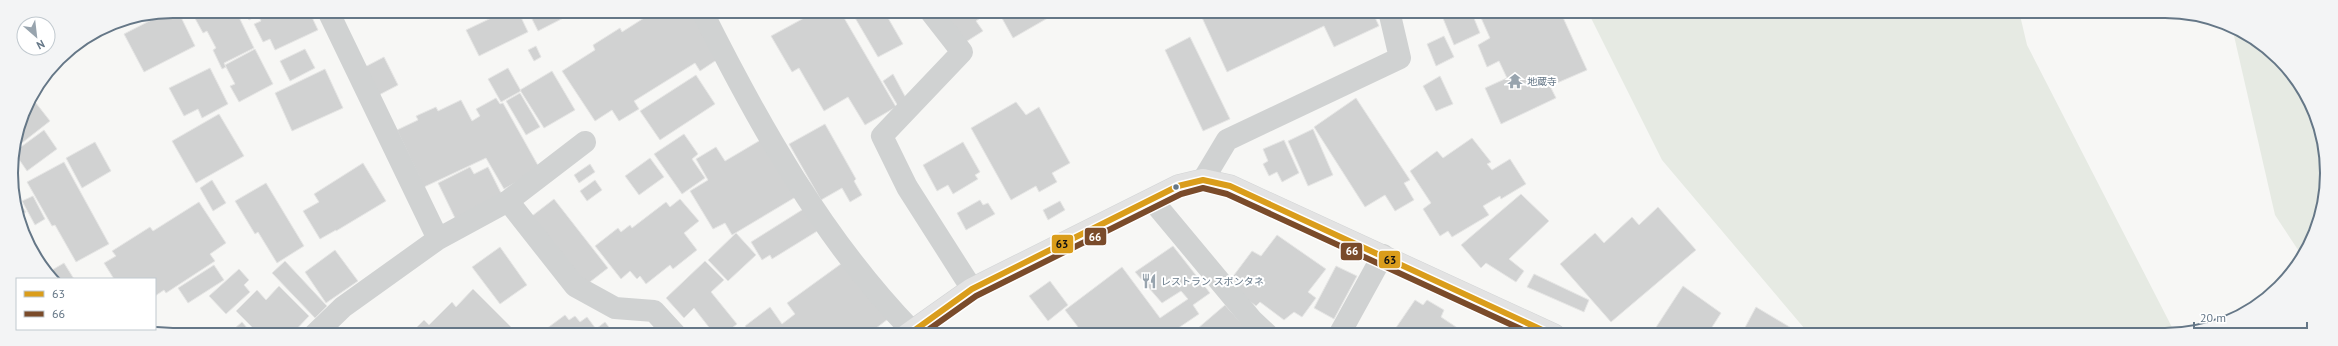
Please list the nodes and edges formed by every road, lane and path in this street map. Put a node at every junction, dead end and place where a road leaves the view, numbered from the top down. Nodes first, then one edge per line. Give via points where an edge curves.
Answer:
1 (331, 18) edge
2 (706, 18) edge
3 (935, 18) edge
4 (1393, 18) edge
5 (585, 142) dead end
6 (1203, 180) junction
7 (508, 200) junction
8 (1152, 200) junction
9 (438, 239) junction
10 (1383, 255) junction
11 (972, 290) junction
12 (321, 328) edge
13 (670, 328) edge
14 (906, 328) edge
15 (917, 328) edge
16 (1261, 328) edge
17 (1343, 328) edge
18 (1535, 328) edge

1 - 9 street
2 - 14 street via 758,117 834,240
3 - 11 street via 962,52 882,136 907,187
4 - 6 street via 1400,58 1227,140
5 - 7 street
6 - 8 main road via 1178,186
6 - 10 main road via 1230,186
7 - 9 street
7 - 13 street via 576,286 615,308 654,311
8 - 11 main road
8 - 16 street
9 - 12 street via 343,307
10 - 17 street
10 - 18 main road
11 - 15 main road

